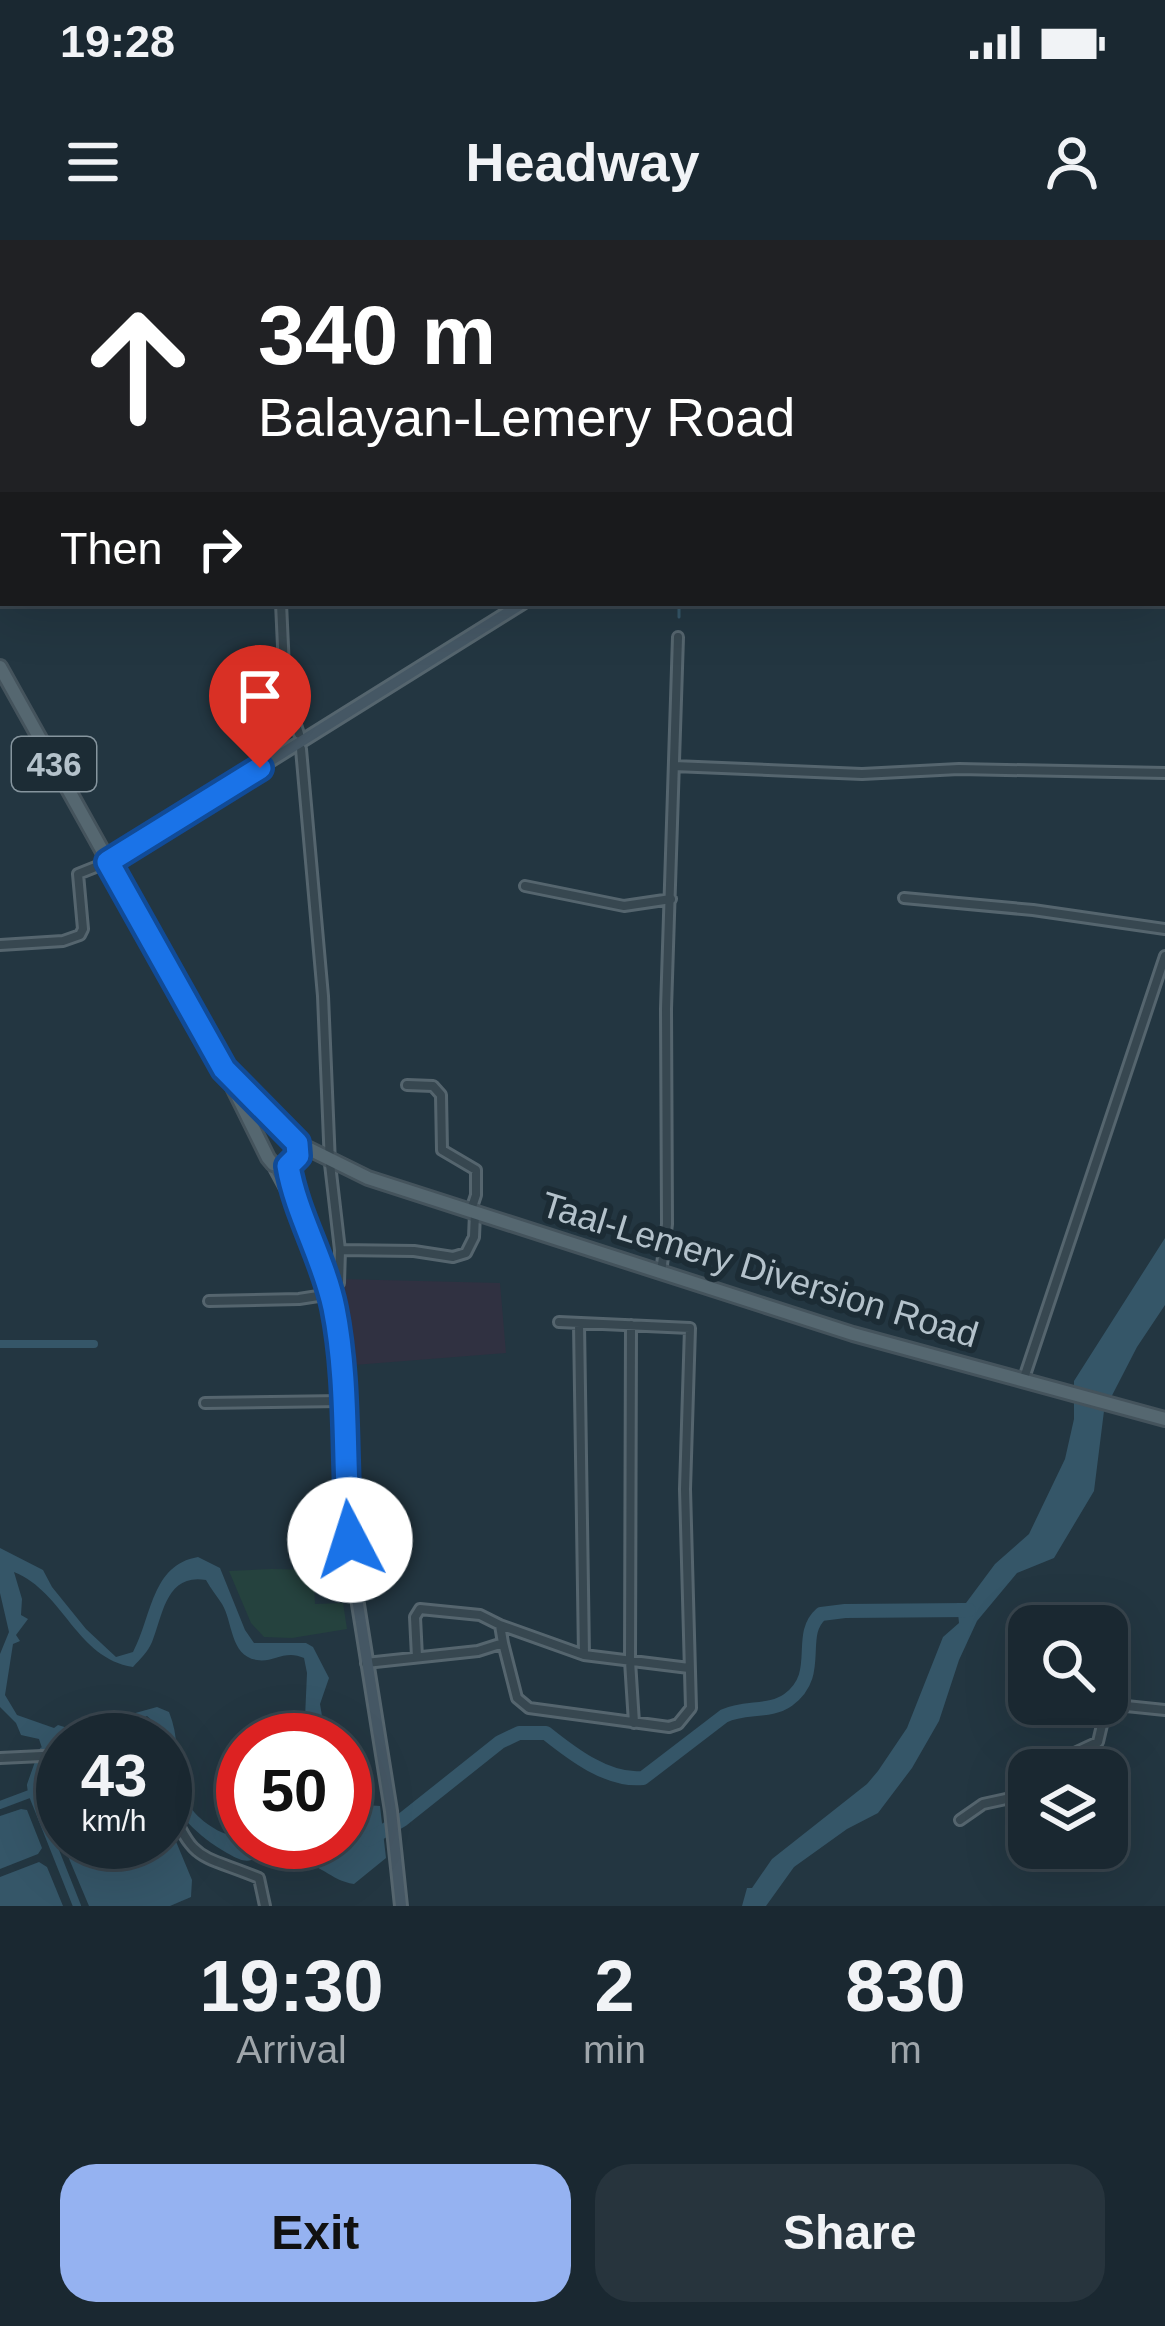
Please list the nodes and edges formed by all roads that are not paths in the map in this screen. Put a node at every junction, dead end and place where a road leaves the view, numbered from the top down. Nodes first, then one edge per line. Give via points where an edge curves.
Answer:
1 (281, 606) edge
2 (518, 606) edge
3 (678, 637) dead end
4 (0, 667) edge
5 (299, 734) dead end
6 (302, 749) dead end
7 (674, 766) junction
8 (1165, 773) edge
9 (108, 862) junction
10 (525, 886) dead end
11 (904, 898) dead end
12 (671, 899) junction
13 (1165, 929) edge
14 (0, 945) edge
15 (1165, 956) edge
16 (224, 1069) junction
17 (406, 1084) dead end
18 (285, 1152) junction
19 (333, 1164) junction
20 (473, 1211) junction
21 (340, 1250) junction
22 (661, 1274) junction
23 (329, 1289) junction
24 (209, 1301) dead end
25 (559, 1322) dead end
26 (579, 1324) junction
27 (631, 1325) junction
28 (1023, 1381) junction
29 (342, 1401) junction
30 (206, 1403) dead end
31 (1165, 1418) edge
32 (500, 1625) junction
33 (502, 1643) junction
34 (584, 1655) junction
35 (417, 1657) junction
36 (630, 1661) junction
37 (366, 1663) junction
38 (689, 1668) junction
39 (1165, 1710) edge
40 (634, 1723) junction
41 (1083, 1749) edge
42 (36, 1756) edge
43 (0, 1758) edge
44 (1008, 1798) edge
45 (960, 1820) dead end
46 (192, 1847) edge
47 (265, 1906) edge
48 (401, 1906) edge

1 - 5 street via 285,691
2 - 9 main road
3 - 7 street
4 - 9 main road, 436
6 - 19 street
7 - 8 street
7 - 12 street
9 - 14 street via 78,874 80,934
9 - 16 main road, 436
10 - 12 street via 623,906
11 - 13 street
12 - 22 street
15 - 28 street
16 - 18 main road, 436
16 - 18 main road, 436
17 - 20 street via 434,1086 441,1095 442,1150 476,1170
18 - 19 main road, Taal-Lemery Diversion Road
18 - 23 main road, 436
19 - 20 main road, Taal-Lemery Diversion Road
19 - 21 street
20 - 21 street via 471,1248 453,1257
20 - 22 main road, Taal-Lemery Diversion Road
21 - 23 street via 339,1283
22 - 28 main road, Taal-Lemery Diversion Road
23 - 24 street via 299,1299
23 - 29 main road, 436
25 - 26 street
26 - 27 street
26 - 34 street
27 - 36 street
27 - 38 street via 690,1328
28 - 31 main road, Taal-Lemery Diversion Road
29 - 30 street
29 - 37 main road, 436
32 - 33 street
32 - 34 street
32 - 35 street via 420,1609
33 - 35 street
33 - 40 street via 522,1705
34 - 36 street
35 - 37 street
36 - 38 street
36 - 40 street
37 - 48 main road, 436
38 - 40 street via 686,1717 669,1726
39 - 41 street via 1107,1704 1098,1742
42 - 43 street
44 - 45 street
46 - 47 street via 260,1877

